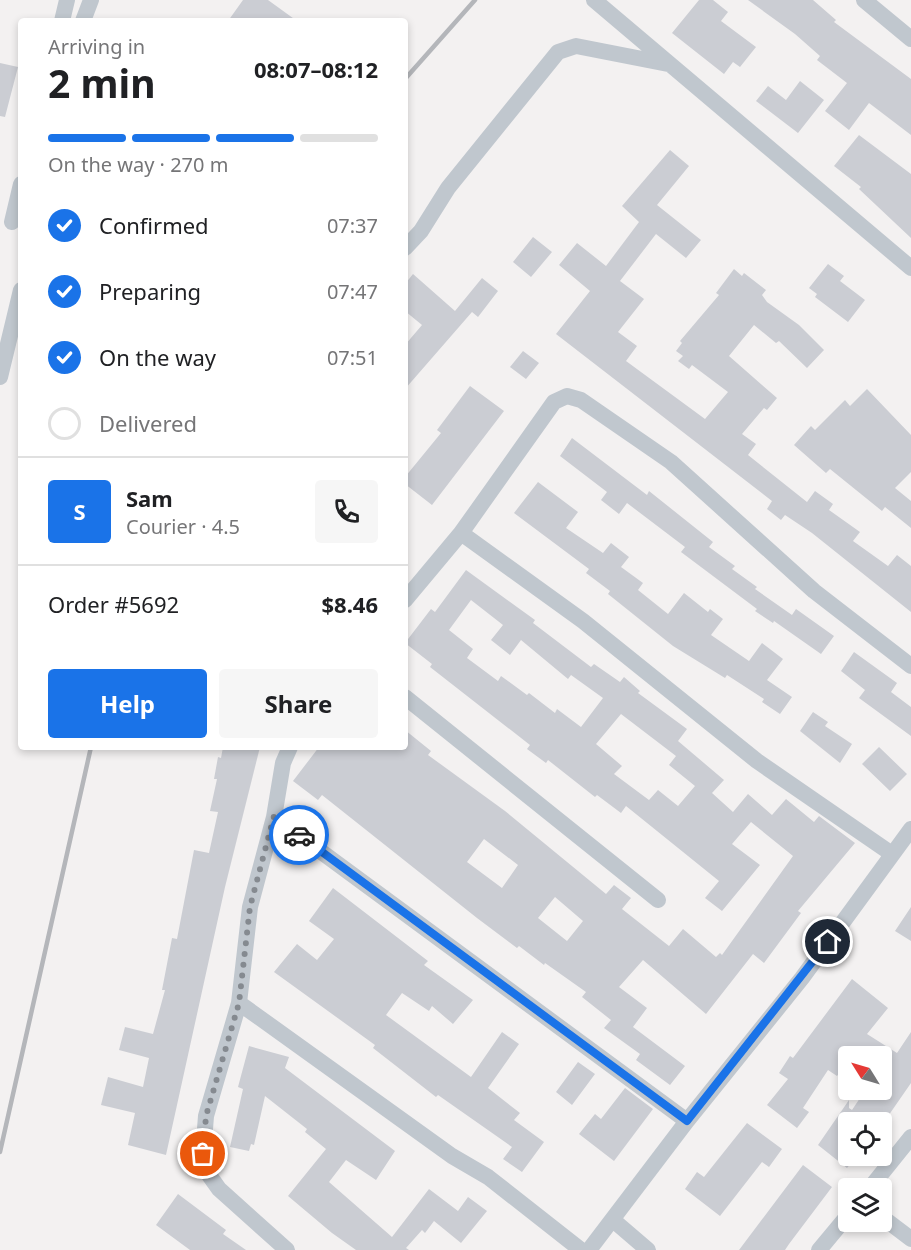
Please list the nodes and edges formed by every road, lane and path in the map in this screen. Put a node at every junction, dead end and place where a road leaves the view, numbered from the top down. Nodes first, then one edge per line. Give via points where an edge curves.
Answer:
1 (67, 0) edge
2 (91, 0) edge
3 (594, 0) edge
4 (864, 0) edge
5 (63, 18) edge
6 (84, 18) edge
7 (911, 39) edge
8 (669, 64) junction
9 (18, 195) edge
10 (11, 222) edge
11 (408, 245) edge
12 (911, 268) edge
13 (18, 302) edge
14 (0, 376) edge
15 (461, 533) junction
16 (408, 596) edge
17 (911, 666) edge
18 (408, 700) edge
19 (289, 750) edge
20 (274, 816) junction
21 (911, 829) edge
22 (892, 854) junction
23 (657, 900) dead end
24 (239, 1003) junction
25 (687, 1121) junction
26 (911, 1137) edge
27 (878, 1178) edge
28 (613, 1220) junction
29 (892, 1225) edge
30 (838, 1227) edge
31 (911, 1239) edge
32 (286, 1249) edge
33 (581, 1250) edge
34 (589, 1250) edge
35 (648, 1250) edge
36 (819, 1250) edge

1 - 5 street
2 - 6 street
3 - 8 street
4 - 7 street
8 - 11 street via 576,46 558,52 448,188
8 - 12 street
9 - 10 street
13 - 14 street
15 - 16 street
15 - 17 street via 554,402 567,396 581,399 671,462 814,591
15 - 22 street via 583,621 758,761
18 - 23 street
19 - 20 street
20 - 24 street via 250,907
20 - 25 street
21 - 22 street
22 - 25 street via 802,978
24 - 32 street via 206,1116 203,1154 209,1175 219,1189
24 - 33 street via 452,1156 488,1177
25 - 28 street
26 - 27 street
28 - 34 street
28 - 35 street
29 - 31 street
30 - 36 street

